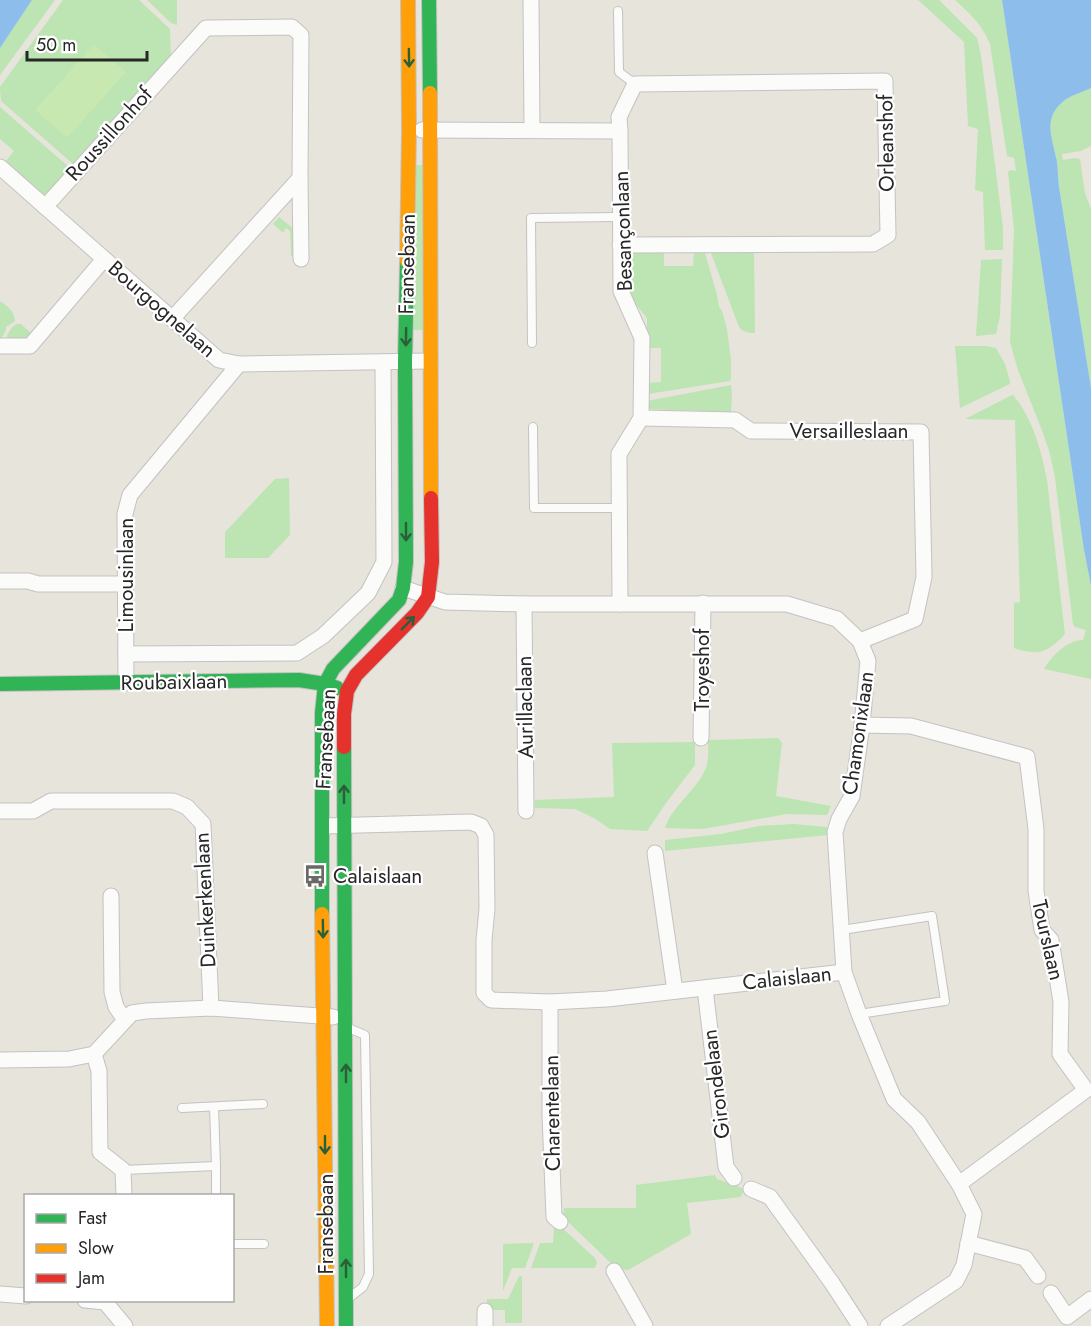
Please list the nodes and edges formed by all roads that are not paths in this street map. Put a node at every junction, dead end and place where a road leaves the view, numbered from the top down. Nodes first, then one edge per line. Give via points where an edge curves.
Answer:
1 (408, 0) edge
2 (429, 0) edge
3 (531, 0) edge
4 (618, 11) dead end
5 (636, 84) junction
6 (410, 130) junction
7 (431, 130) junction
8 (532, 130) junction
9 (620, 131) junction
10 (0, 167) edge
11 (300, 178) junction
12 (45, 207) junction
13 (620, 217) junction
14 (620, 245) junction
15 (104, 259) junction
16 (300, 259) dead end
17 (172, 319) junction
18 (532, 343) dead end
19 (0, 346) edge
20 (430, 361) junction
21 (383, 362) junction
22 (405, 362) junction
23 (239, 364) junction
24 (640, 418) junction
25 (533, 428) dead end
26 (619, 508) junction
27 (0, 581) edge
28 (125, 584) junction
29 (403, 588) junction
30 (428, 597) junction
31 (702, 603) junction
32 (524, 604) junction
33 (620, 604) junction
34 (860, 641) junction
35 (126, 654) junction
36 (126, 683) junction
37 (0, 684) edge
38 (325, 684) junction
39 (347, 691) junction
40 (862, 724) junction
41 (702, 738) dead end
42 (0, 811) edge
43 (526, 811) dead end
44 (323, 826) junction
45 (344, 826) junction
46 (655, 853) dead end
47 (111, 896) dead end
48 (842, 930) junction
49 (844, 972) junction
50 (705, 988) junction
51 (675, 991) junction
52 (550, 1002) junction
53 (211, 1008) junction
54 (859, 1014) junction
55 (325, 1017) junction
56 (125, 1020) junction
57 (346, 1021) junction
58 (94, 1054) junction
59 (0, 1060) edge
60 (263, 1104) dead end
61 (182, 1107) dead end
62 (214, 1107) junction
63 (216, 1166) junction
64 (123, 1170) junction
65 (734, 1178) dead end
66 (959, 1184) junction
67 (751, 1189) dead end
68 (124, 1194) edge
69 (216, 1194) edge
70 (560, 1222) dead end
71 (968, 1243) junction
72 (234, 1244) edge
73 (264, 1244) dead end
74 (614, 1271) dead end
75 (1038, 1276) dead end
76 (1051, 1293) dead end
77 (0, 1294) edge
78 (24, 1296) edge
79 (1091, 1299) edge
80 (346, 1300) junction
81 (107, 1302) edge
82 (124, 1326) edge
83 (327, 1326) edge
84 (346, 1326) edge
85 (645, 1326) edge
86 (860, 1326) edge
87 (888, 1326) edge

1 -> 6 street, Fransebaan
2 - 7 street, Fransebaan
3 - 8 street
4 - 5 lane via 619,72
5 - 9 street via 619,117
5 - 14 street, Orleanshof via 885,81 888,235 873,244
6 - 7 street
6 -> 22 street, Fransebaan
7 - 8 street
7 - 20 street, Fransebaan
8 - 9 street
9 - 13 street, Besançonlaan
10 - 12 street, Bourgognelaan
11 - 12 street, Roussillonhof via 301,35 292,27 206,28
11 - 16 street, Roussillonhof
11 - 17 street
12 - 15 street, Bourgognelaan
13 - 14 street, Besançonlaan
13 - 18 lane via 531,218
14 - 24 street, Besançonlaan via 621,291 642,338
15 - 17 street, Bourgognelaan
15 - 19 street via 30,346
17 - 23 street, Bourgognelaan via 219,360
20 - 22 street, Bourgognelaan
20 - 30 street, Fransebaan via 432,562
21 - 22 street, Bourgognelaan
21 - 23 street, Bourgognelaan
21 - 35 street, Roubaixlaan via 384,562 368,593 323,636 297,653
22 -> 29 street, Fransebaan
23 - 28 street, Limousinlaan via 130,495 125,514
24 - 26 street, Besançonlaan via 620,454
24 - 34 street, Versailleslaan via 735,420 751,431 921,432 924,577 915,619
25 - 26 lane via 534,508
26 - 33 street, Besançonlaan
27 - 28 street
28 - 35 street, Limousinlaan
29 - 30 street, Chamonixlaan
29 - 38 street, Fransebaan via 399,600 333,669
30 - 32 street, Chamonixlaan via 444,602
39 -> 30 street, Fransebaan via 356,675
31 - 33 street, Chamonixlaan
31 - 34 street, Chamonixlaan via 786,604 837,619
31 - 41 street, Troyeshof
32 - 33 street, Chamonixlaan
32 - 43 street, Aurillaclaan
34 - 40 street, Chamonixlaan via 868,661
35 - 36 street, Limousinlaan
36 - 37 street, Roubaixlaan
36 - 38 street, Roubaixlaan via 299,680
38 - 39 street, Roubaixlaan
38 - 44 street, Fransebaan
45 -> 39 street, Fransebaan
40 - 48 street, Chamonixlaan via 852,796 835,832
40 - 66 street, Tourslaan via 911,726 1027,757 1036,829 1036,891 1042,930 1051,940 1061,1002 1060,1054 1086,1090
42 - 53 street, Duinkerkenlaan via 33,811 51,801 173,801 187,807 202,824
44 - 45 street, Calaislaan
44 -> 55 street, Fransebaan
45 - 52 street, Calaislaan via 471,822 480,826 486,835 484,993 491,1000
45 - 57 street, Fransebaan
46 - 51 street
47 - 56 street via 112,992
48 - 49 street, Chamonixlaan
48 - 54 lane via 932,916 945,1001
49 - 50 street, Calaislaan
49 - 54 street, Chamonixlaan
50 - 51 street, Calaislaan
50 - 65 street, Girondelaan via 726,1167
51 - 52 street, Calaislaan
52 - 70 street, Charentelaan via 554,1217
53 - 55 street
53 - 56 street via 146,1011 132,1013
54 - 66 street, Chamonixlaan via 894,1099 918,1122
55 - 57 street
55 -> 83 street, Fransebaan
56 - 58 street
80 -> 57 street, Fransebaan
57 - 80 lane, Fransebaan via 365,1035 369,1274 363,1287
58 - 59 street via 69,1059
58 - 64 street via 99,1071 100,1152
60 - 62 lane
61 - 62 lane
62 - 63 lane
63 - 64 lane
63 - 69 lane
64 - 68 street
66 - 71 street, Chamonixlaan via 974,1214
67 - 86 street via 770,1197
71 - 75 street via 1025,1257
71 - 87 street, Chamonixlaan via 956,1281
72 - 73 lane
74 - 85 street
76 - 79 street via 1068,1317
77 - 78 street
80 - 84 street, Fransebaan
81 - 82 street

